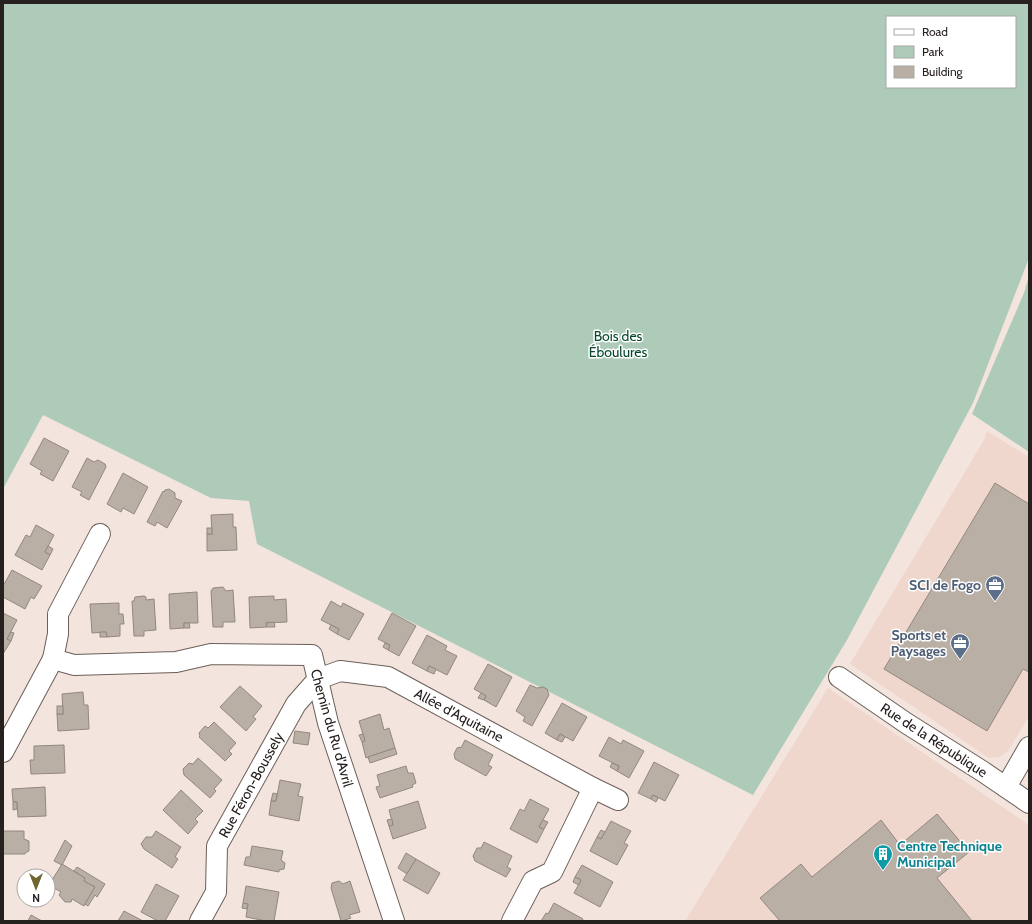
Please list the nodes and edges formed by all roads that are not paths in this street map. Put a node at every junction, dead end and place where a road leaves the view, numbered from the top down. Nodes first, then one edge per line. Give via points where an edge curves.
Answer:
1 (100, 534) dead end
2 (54, 659) junction
3 (839, 677) dead end
4 (318, 679) junction
5 (1029, 746) edge
6 (3, 752) edge
7 (1006, 787) junction
8 (593, 788) junction
9 (618, 800) dead end
10 (1029, 803) edge
11 (200, 921) edge
12 (394, 921) edge
13 (512, 921) edge

1 - 2 street via 58,614
2 - 4 street, Chemin du Ru d'Avril via 74,665 176,662 211,654 312,655
2 - 6 street
3 - 7 street, Rue de la République
4 - 8 street, Allée d'Aquitaine via 340,671 388,678
4 - 11 street, Rue Féron-Boussely via 296,704 217,846 216,892
4 - 12 street, Chemin du Ru d'Avril via 328,723
5 - 7 street
7 - 10 street, Rue de la République
8 - 9 street, Allée d'Aquitaine
8 - 13 street via 552,872 533,881

